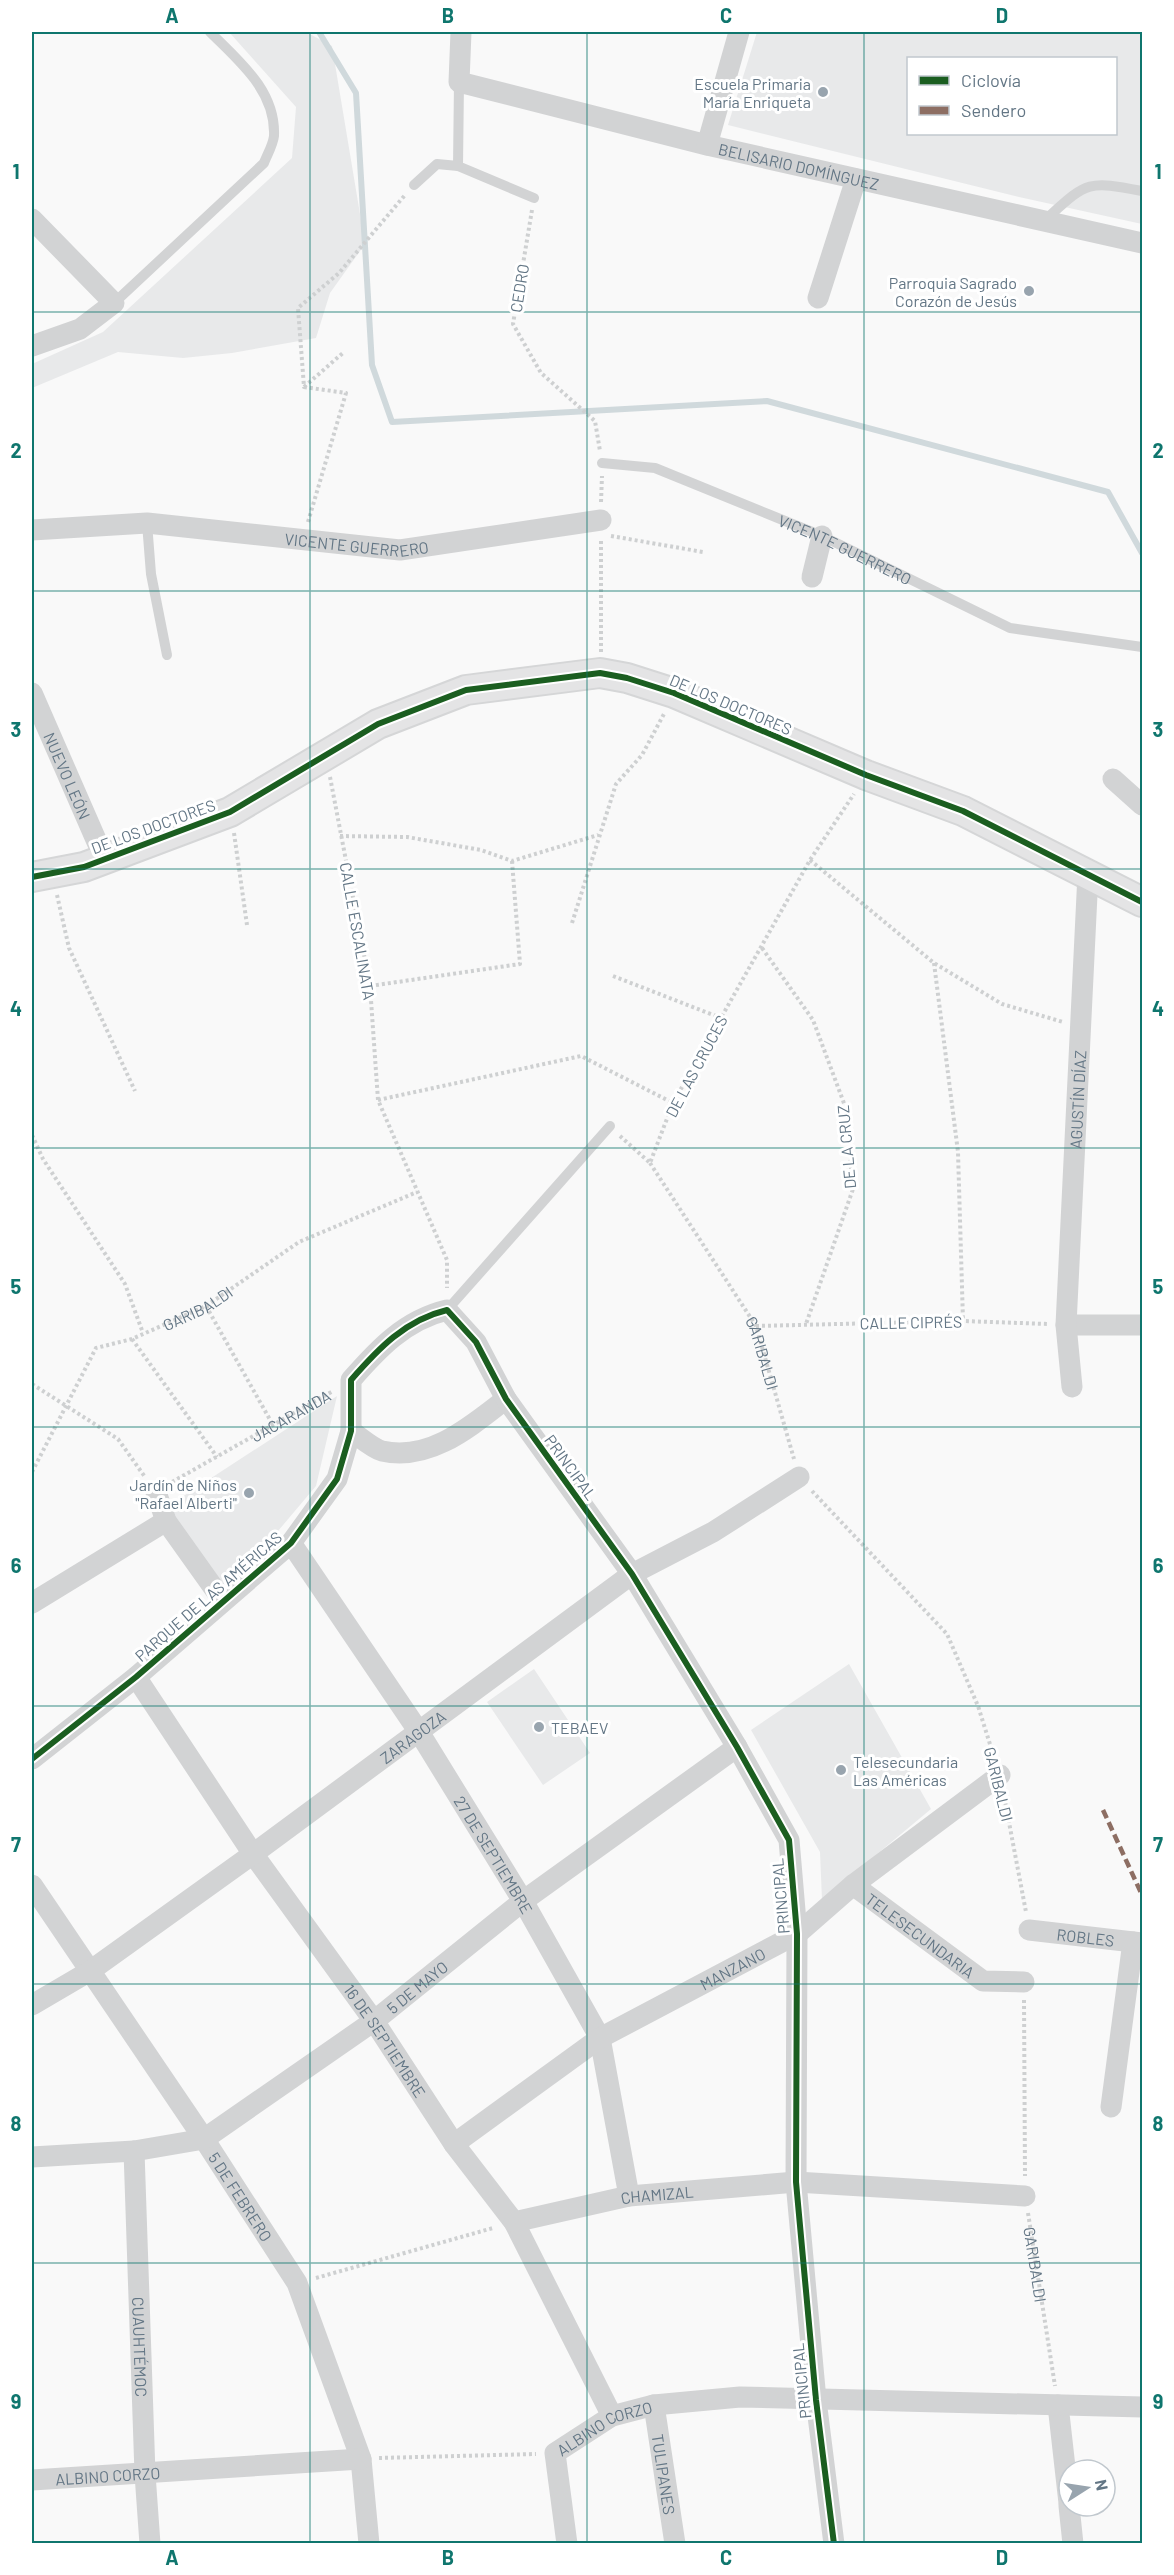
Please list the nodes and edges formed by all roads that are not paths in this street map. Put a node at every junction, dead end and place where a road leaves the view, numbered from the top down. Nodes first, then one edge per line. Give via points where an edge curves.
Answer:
1 (210, 32) edge
2 (461, 32) edge
3 (739, 32) edge
4 (459, 82) junction
5 (706, 145) junction
6 (458, 166) junction
7 (856, 179) junction
8 (414, 185) road end
9 (1143, 191) edge
10 (534, 198) road end
11 (32, 219) edge
12 (1045, 220) junction
13 (1143, 243) edge
14 (818, 298) dead end
15 (114, 303) junction
16 (32, 346) edge
17 (602, 463) road end
18 (147, 523) junction
19 (602, 527) road end
20 (32, 530) edge
21 (822, 536) junction
22 (812, 577) dead end
23 (1143, 647) edge
24 (167, 655) dead end
25 (32, 693) edge
26 (1113, 779) dead end
27 (1143, 806) edge
28 (104, 858) junction
29 (1088, 874) junction
30 (42, 876) edge
31 (1143, 902) edge
32 (610, 1126) road end
33 (447, 1310) junction
34 (1143, 1324) edge
35 (1066, 1325) junction
36 (1072, 1387) dead end
37 (506, 1399) junction
38 (351, 1431) junction
39 (799, 1477) road end
40 (156, 1492) road end
41 (166, 1521) junction
42 (291, 1543) junction
43 (632, 1574) junction
44 (223, 1601) junction
45 (32, 1603) edge
46 (136, 1677) junction
47 (419, 1732) junction
48 (737, 1747) junction
49 (32, 1758) edge
50 (1000, 1775) road end
51 (254, 1854) junction
52 (853, 1885) junction
53 (32, 1886) edge
54 (523, 1901) junction
55 (1029, 1930) road end
56 (797, 1934) junction
57 (1138, 1943) edge
58 (90, 1971) junction
59 (1024, 1982) road end
60 (32, 2005) edge
61 (374, 2021) junction
62 (600, 2038) junction
63 (1111, 2107) dead end
64 (204, 2139) junction
65 (454, 2144) junction
66 (134, 2151) junction
67 (32, 2157) edge
68 (796, 2182) junction
69 (629, 2196) junction
70 (1025, 2196) road end
71 (514, 2222) junction
72 (816, 2400) junction
73 (654, 2405) junction
74 (1058, 2405) junction
75 (1143, 2407) edge
76 (612, 2416) junction
77 (1064, 2458) edge
78 (361, 2459) junction
79 (145, 2474) junction
80 (32, 2480) edge
81 (1070, 2518) edge
82 (150, 2544) edge
83 (369, 2544) edge
84 (567, 2544) edge
85 (675, 2544) edge
86 (834, 2544) edge
87 (1073, 2544) edge

1 - 15 lane via 254,77 272,106 274,138 264,163
2 - 4 street
3 - 5 street
4 - 5 street, BELISARIO DOMÍNGUEZ
4 - 6 lane
5 - 7 street, BELISARIO DOMÍNGUEZ
6 - 8 lane via 437,164
6 - 10 lane
7 - 12 street, BELISARIO DOMÍNGUEZ
7 - 14 street
9 - 12 lane via 1101,183 1077,191
11 - 15 street
12 - 13 street, BELISARIO DOMÍNGUEZ
15 - 16 street via 80,329
17 - 21 lane, VICENTE GUERRERO via 655,468
18 - 19 street, VICENTE GUERRERO via 400,550
18 - 20 street, VICENTE GUERRERO
18 - 24 lane via 151,574
21 - 22 street
21 - 23 lane, VICENTE GUERRERO via 1010,627
25 - 28 street, NUEVO LEÓN
26 - 27 street
28 - 29 street, DE LOS DOCTORES via 230,812 378,724 466,690 600,673 674,693 866,776 963,811
28 - 30 street, DE LOS DOCTORES via 84,867
29 - 31 street, DE LOS DOCTORES
29 - 35 street, AGUSTÍN DÍAZ
32 - 33 lane
33 - 37 street, PRINCIPAL via 476,1342
33 - 38 street, PARQUE DE LAS AMÉRICAS via 407,1326 376,1350 351,1380
34 - 35 street
35 - 36 street, AGUSTÍN DÍAZ
37 - 38 street via 459,1436 417,1451 381,1451
37 - 43 street, PRINCIPAL
38 - 42 street, PARQUE DE LAS AMÉRICAS via 337,1479
39 - 43 street, ZARAGOZA via 713,1532
40 - 41 street
41 - 44 street
41 - 45 street
42 - 44 street, PARQUE DE LAS AMÉRICAS
42 - 47 street, 27 DE SEPTIEMBRE
43 - 47 street, ZARAGOZA
43 - 48 street, PRINCIPAL
44 - 46 street, PARQUE DE LAS AMÉRICAS
46 - 49 street, PARQUE DE LAS AMÉRICAS
46 - 51 street, 16 DE SEPTIEMBRE
47 - 51 street, ZARAGOZA
47 - 54 street, 27 DE SEPTIEMBRE
48 - 54 street, 5 DE MAYO
48 - 56 street, PRINCIPAL via 789,1840
50 - 52 street, MANZANO
51 - 58 street, ZARAGOZA
51 - 61 street, 16 DE SEPTIEMBRE
52 - 56 street, MANZANO
52 - 59 street, TELESECUNDARIA via 983,1981
53 - 58 street, 5 DE FEBRERO
54 - 61 street, 5 DE MAYO
54 - 62 street, 27 DE SEPTIEMBRE
55 - 57 street, ROBLES
56 - 62 street, MANZANO
56 - 68 street, PRINCIPAL
57 - 63 street
58 - 60 street, ZARAGOZA
58 - 64 street, 5 DE FEBRERO
61 - 64 street, 5 DE MAYO
61 - 65 street, 16 DE SEPTIEMBRE
62 - 65 street, MANZANO
62 - 69 street, 27 DE SEPTIEMBRE
64 - 66 street, 5 DE MAYO
64 - 78 street, 5 DE FEBRERO via 297,2283
65 - 71 street, 16 DE SEPTIEMBRE
66 - 67 street, 5 DE MAYO
66 - 79 street, CUAUHTÉMOC
68 - 69 street, CHAMIZAL
68 - 70 street, CHAMIZAL
68 - 72 street, PRINCIPAL
69 - 71 street, CHAMIZAL
71 - 76 street, 16 DE SEPTIEMBRE
72 - 73 street, ALBINO CORZO via 740,2397
72 - 74 street, ALBINO CORZO
72 - 86 street, PRINCIPAL
73 - 76 street, ALBINO CORZO
73 - 85 street, TULIPANES
74 - 75 street, ALBINO CORZO
74 - 77 street
76 - 84 street, ALBINO CORZO via 555,2453
78 - 79 street, ALBINO CORZO
78 - 83 street, 5 DE FEBRERO
79 - 80 street, ALBINO CORZO
79 - 82 street, CUAUHTÉMOC
81 - 87 street

